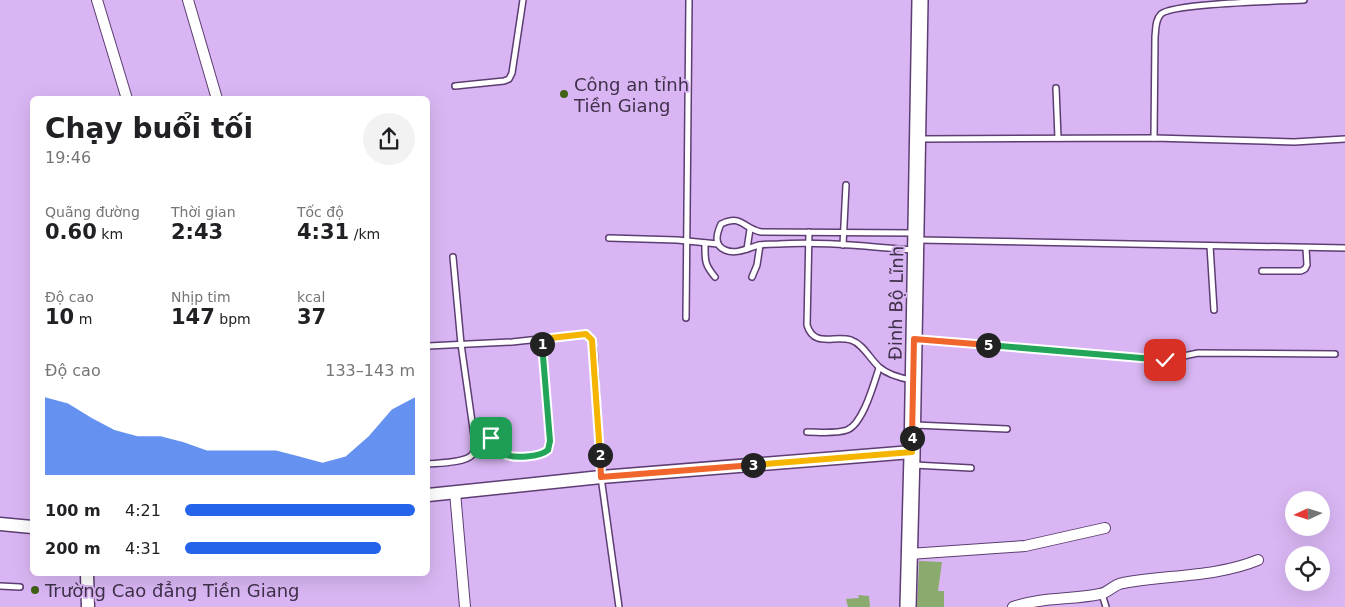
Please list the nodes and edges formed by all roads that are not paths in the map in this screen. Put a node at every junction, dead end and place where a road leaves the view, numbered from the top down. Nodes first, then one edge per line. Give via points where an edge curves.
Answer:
1 (97, 0) edge
2 (188, 0) edge
3 (523, 0) edge
4 (689, 0) edge
5 (920, 0) edge
6 (1304, 0) edge
7 (455, 86) dead end
8 (1056, 88) dead end
9 (126, 96) edge
10 (216, 96) edge
11 (1058, 138) junction
12 (1154, 138) junction
13 (918, 139) junction
14 (1345, 139) edge
15 (846, 186) dead end
16 (750, 229) junction
17 (809, 232) junction
18 (843, 232) junction
19 (609, 238) dead end
20 (686, 241) junction
21 (915, 241) junction
22 (705, 243) junction
23 (718, 244) junction
24 (808, 244) junction
25 (760, 245) junction
26 (843, 245) junction
27 (1210, 246) junction
28 (1306, 248) junction
29 (1345, 248) edge
30 (747, 249) junction
31 (454, 257) dead end
32 (1262, 271) dead end
33 (752, 276) dead end
34 (715, 277) dead end
35 (1214, 310) dead end
36 (686, 318) dead end
37 (542, 339) junction
38 (914, 339) junction
39 (461, 344) junction
40 (430, 346) edge
41 (1335, 354) dead end
42 (879, 368) junction
43 (913, 380) junction
44 (912, 425) junction
45 (1007, 429) dead end
46 (807, 432) dead end
47 (491, 438) dead end
48 (912, 458) junction
49 (430, 464) edge
50 (971, 468) dead end
51 (601, 477) junction
52 (455, 492) junction
53 (430, 495) edge
54 (0, 524) edge
55 (30, 527) edge
56 (1105, 528) dead end
57 (909, 554) junction
58 (1258, 560) dead end
59 (87, 576) edge
60 (0, 586) edge
61 (20, 587) dead end
62 (1102, 594) junction
63 (88, 607) edge
64 (465, 607) edge
65 (619, 607) edge
66 (908, 607) edge
67 (1013, 607) edge
68 (1106, 607) edge

1 - 9 street
2 - 10 street
3 - 7 lane via 509,79
4 - 20 lane
5 - 13 main road, Đinh Bộ Lĩnh
6 - 12 lane via 1219,4 1162,13 1154,36
8 - 11 lane
11 - 12 lane
11 - 13 lane
12 - 14 lane via 1294,142
13 - 21 main road, Đinh Bộ Lĩnh
15 - 18 lane
16 - 17 lane
16 - 23 lane via 738,220 729,220 721,224
16 - 30 lane
17 - 18 lane
17 - 24 lane
18 - 21 lane
18 - 26 lane
19 - 20 lane
20 - 22 lane
20 - 36 lane
21 - 26 lane
21 - 27 lane
21 - 38 main road, Đinh Bộ Lĩnh
22 - 23 lane
22 - 34 lane via 707,268
23 - 30 lane via 726,251
24 - 25 lane
24 - 26 lane
24 - 42 lane via 807,325 810,333 824,339 853,340
25 - 30 lane
25 - 33 lane
27 - 28 lane
27 - 35 lane
28 - 29 lane
28 - 32 lane via 1305,269
31 - 39 lane
37 - 39 lane
37 - 47 lane via 548,450 544,454 525,457 507,455
37 - 51 lane via 586,334 592,340
38 - 41 lane via 1165,360 1198,353
38 - 43 main road, Đinh Bộ Lĩnh
39 - 40 lane
39 - 49 lane via 474,452 463,460
42 - 43 lane
42 - 46 lane via 856,423 840,431
43 - 44 main road, Đinh Bộ Lĩnh
44 - 45 lane
44 - 48 main road, Đinh Bộ Lĩnh
48 - 50 lane
48 - 51 street
48 - 57 main road, Đinh Bộ Lĩnh
51 - 52 street
51 - 65 lane
52 - 53 street
52 - 64 street
54 - 55 street
56 - 57 street via 1024,546
57 - 66 main road, Đinh Bộ Lĩnh
58 - 62 street via 1220,570 1120,583
59 - 63 street
60 - 61 lane
62 - 67 street via 1042,600
62 - 68 lane

